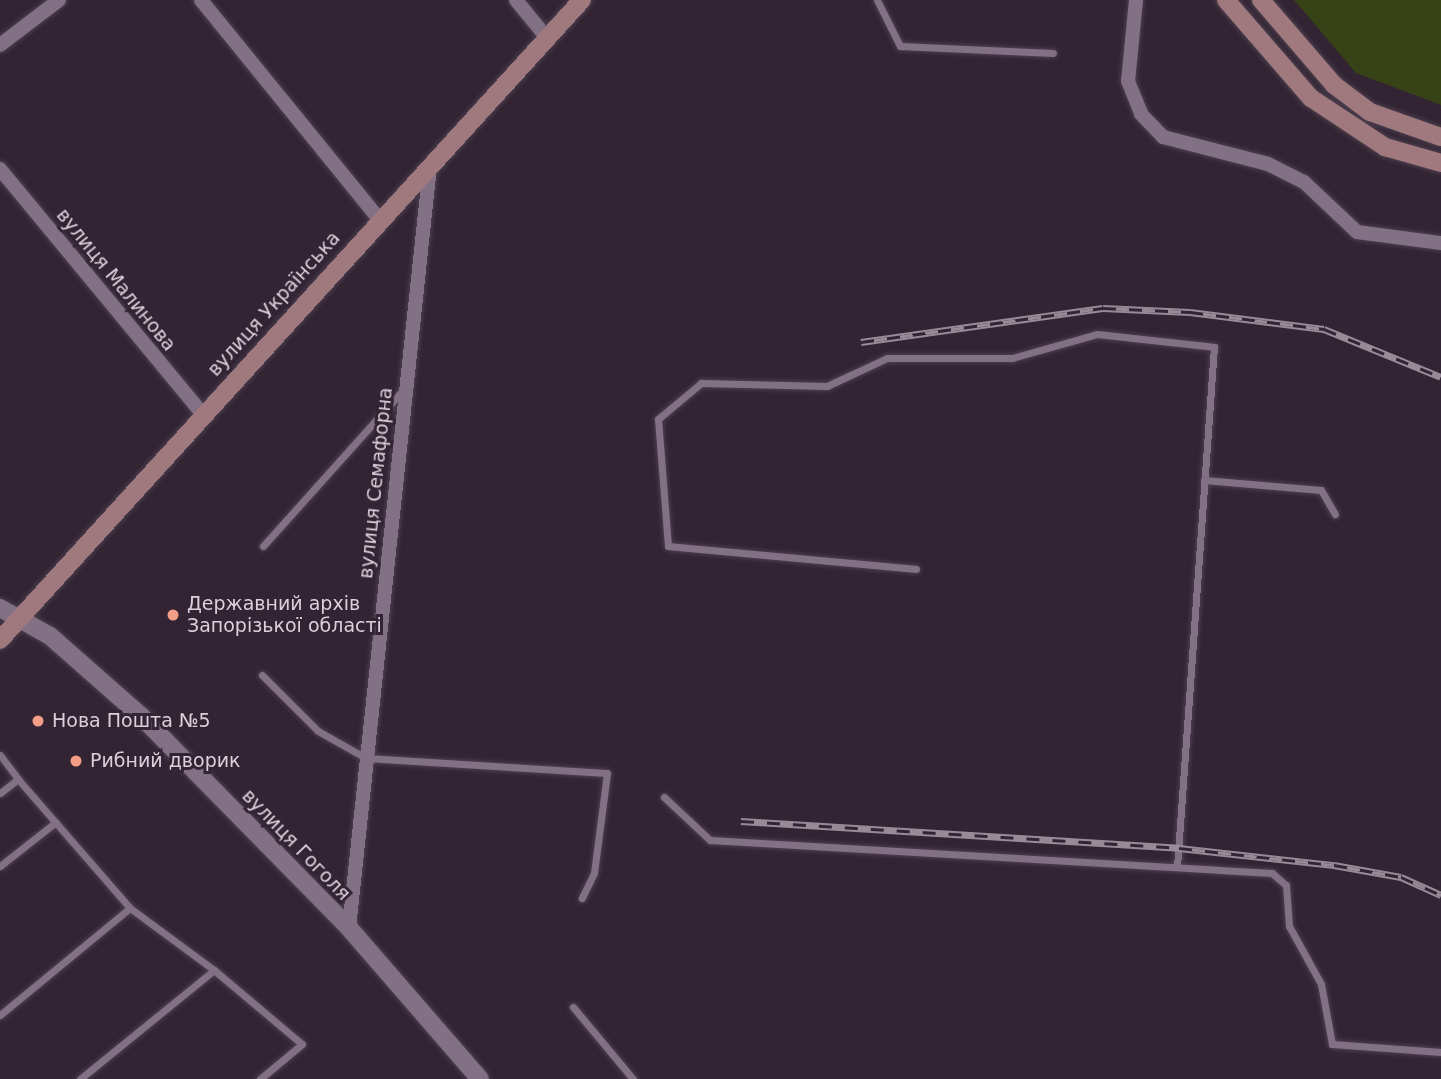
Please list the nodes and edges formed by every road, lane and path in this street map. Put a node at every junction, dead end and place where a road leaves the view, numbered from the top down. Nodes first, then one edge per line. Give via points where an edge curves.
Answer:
1 (59, 0) edge
2 (201, 0) edge
3 (516, 0) edge
4 (582, 0) edge
5 (877, 0) edge
6 (1136, 0) edge
7 (1226, 0) edge
8 (1261, 0) edge
9 (547, 38) junction
10 (0, 45) edge
11 (1054, 52) dead end
12 (1441, 136) edge
13 (1441, 163) edge
14 (430, 166) junction
15 (0, 169) edge
16 (379, 219) junction
17 (1441, 243) edge
18 (406, 387) junction
19 (202, 414) junction
20 (1204, 480) junction
21 (1335, 514) dead end
22 (263, 546) dead end
23 (916, 569) dead end
24 (0, 608) edge
25 (20, 619) junction
26 (0, 640) edge
27 (262, 675) dead end
28 (0, 755) edge
29 (366, 758) junction
30 (18, 779) junction
31 (0, 793) edge
32 (664, 797) dead end
33 (56, 822) junction
34 (0, 866) edge
35 (1177, 867) junction
36 (582, 898) dead end
37 (130, 908) junction
38 (349, 928) junction
39 (214, 970) junction
40 (573, 1007) dead end
41 (0, 1015) edge
42 (1441, 1052) edge
43 (80, 1079) edge
44 (260, 1079) edge
45 (480, 1079) edge
46 (633, 1079) edge

1 - 10 street
2 - 16 street
3 - 9 street
4 - 9 main road, вулиця Українська
5 - 11 lane via 900,46
6 - 17 street via 1128,81 1141,114 1163,136 1268,164 1304,182 1357,232
7 - 13 main road via 1282,69 1322,106 1385,147
8 - 12 main road via 1334,85 1370,112
9 - 14 main road, вулиця Українська
14 - 16 main road, вулиця Українська
14 - 18 street, вулиця Семафорна
15 - 19 street, вулиця Малинова
16 - 19 main road, вулиця Українська
18 - 22 lane
18 - 29 street, вулиця Семафорна
19 - 25 main road, вулиця Українська
20 - 21 lane via 1321,491
20 - 23 lane via 1214,347 1110,335 1097,334 1012,358 887,358 827,386 701,383 658,419 668,546
20 - 35 lane
24 - 25 street, вулиця Гоголя
25 - 26 main road, вулиця Українська
25 - 38 street, вулиця Гоголя via 51,636 140,715
27 - 29 lane via 318,731
28 - 30 lane
29 - 36 lane via 607,773 594,873
29 - 38 street, вулиця Семафорна
30 - 31 lane
30 - 33 lane
32 - 35 lane via 710,840
33 - 34 lane
33 - 37 lane
35 - 42 lane via 1282,877 1289,926 1321,984 1332,1044
37 - 39 lane
37 - 41 lane
38 - 45 street, вулиця Гоголя
39 - 43 lane
39 - 44 lane via 302,1044
40 - 46 lane

